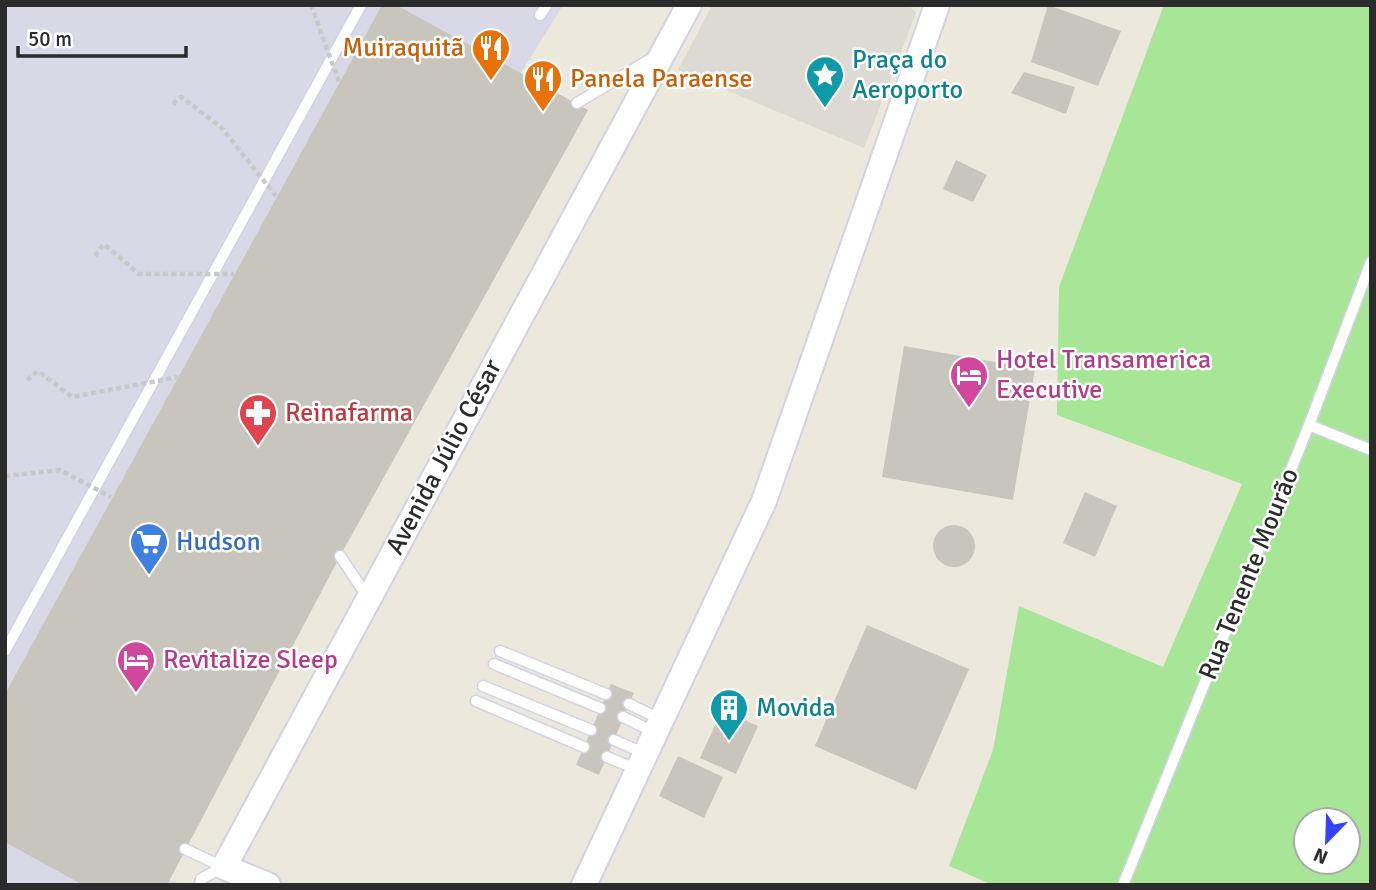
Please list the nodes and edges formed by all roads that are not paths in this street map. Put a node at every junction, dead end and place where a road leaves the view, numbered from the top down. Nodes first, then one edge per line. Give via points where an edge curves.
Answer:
1 (361, 5) edge
2 (547, 5) edge
3 (690, 5) edge
4 (934, 8) edge
5 (540, 15) dead end
6 (666, 50) junction
7 (577, 103) dead end
8 (1371, 262) edge
9 (1309, 425) junction
10 (1371, 450) edge
11 (340, 556) dead end
12 (368, 599) junction
13 (5, 651) edge
14 (500, 651) dead end
15 (494, 664) dead end
16 (483, 686) dead end
17 (606, 694) dead end
18 (476, 701) dead end
19 (629, 704) dead end
20 (600, 708) dead end
21 (624, 717) dead end
22 (591, 730) dead end
23 (614, 740) dead end
24 (648, 743) junction
25 (584, 747) dead end
26 (607, 757) dead end
27 (185, 849) dead end
28 (224, 867) junction
29 (200, 885) edge
30 (268, 885) edge
31 (584, 885) edge
32 (1123, 885) edge

1 - 13 lane
2 - 5 lane
3 - 6 street, Avenida Júlio César
4 - 24 street via 764,501
6 - 7 lane
6 - 12 street, Avenida Júlio César
8 - 9 lane, Rua Tenente Mourão
9 - 10 lane
9 - 32 lane, Rua Tenente Mourão
11 - 12 lane
12 - 28 street, Avenida Júlio César
14 - 17 lane
15 - 20 lane
16 - 22 lane
18 - 25 lane
19 - 24 lane
21 - 24 lane
23 - 24 lane
24 - 26 lane
24 - 31 street
27 - 28 lane
28 - 29 lane via 201,879
28 - 30 street

